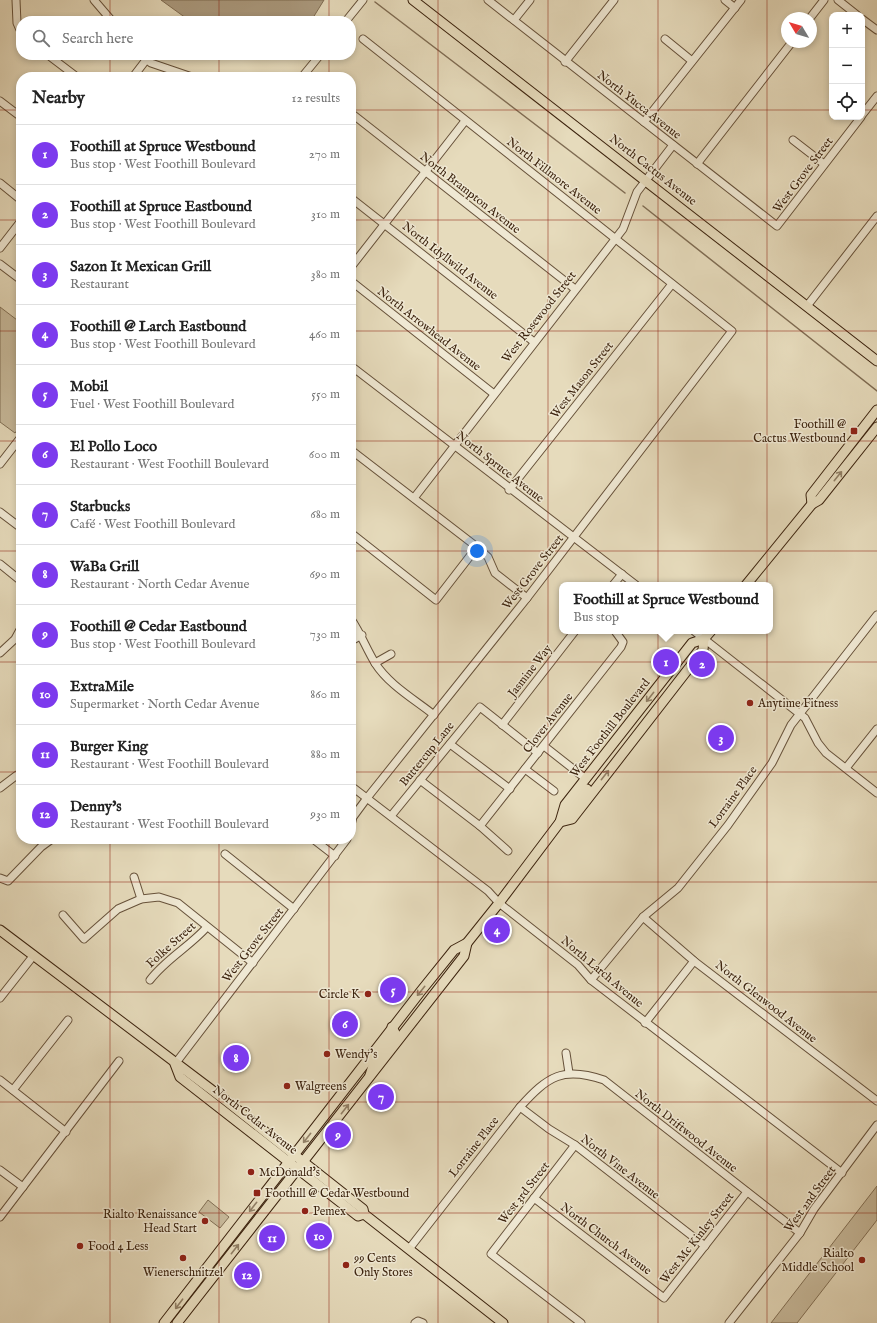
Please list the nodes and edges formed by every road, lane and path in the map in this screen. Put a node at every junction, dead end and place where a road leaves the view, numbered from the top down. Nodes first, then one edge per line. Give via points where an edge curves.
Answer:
1 (16, 0) edge
2 (94, 0) edge
3 (363, 0) edge
4 (413, 0) edge
5 (488, 0) edge
6 (530, 0) edge
7 (614, 0) edge
8 (725, 0) edge
9 (741, 0) edge
10 (824, 0) edge
11 (838, 0) edge
12 (735, 8) junction
13 (815, 12) edge
14 (853, 12) edge
15 (17, 16) edge
16 (108, 16) edge
17 (350, 16) edge
18 (514, 20) junction
19 (865, 21) edge
20 (877, 30) edge
21 (363, 39) dead end
22 (665, 40) dead end
23 (787, 48) edge
24 (55, 60) edge
25 (142, 60) edge
26 (150, 60) edge
27 (316, 60) edge
28 (692, 61) junction
29 (566, 62) junction
30 (70, 72) edge
31 (136, 72) edge
32 (180, 72) edge
33 (306, 72) edge
34 (877, 96) edge
35 (0, 101) edge
36 (865, 106) edge
37 (16, 113) edge
38 (356, 118) edge
39 (858, 120) edge
40 (465, 121) junction
41 (644, 122) junction
42 (793, 140) dead end
43 (673, 145) junction
44 (697, 164) junction
45 (824, 164) junction
46 (425, 171) junction
47 (645, 180) junction
48 (0, 183) edge
49 (16, 196) edge
50 (356, 202) edge
51 (877, 216) edge
52 (385, 224) junction
53 (777, 226) joint
54 (16, 227) edge
55 (615, 238) junction
56 (0, 248) edge
57 (356, 261) edge
58 (0, 264) edge
59 (16, 276) edge
60 (672, 284) junction
61 (356, 285) edge
62 (575, 290) junction
63 (807, 306) junction
64 (732, 331) joint
65 (534, 342) junction
66 (877, 361) edge
67 (356, 370) edge
68 (494, 394) junction
69 (877, 410) edge
70 (877, 428) edge
71 (16, 443) edge
72 (454, 446) junction
73 (356, 454) edge
74 (0, 464) edge
75 (509, 490) junction
76 (414, 498) junction
77 (812, 504) junction
78 (0, 512) edge
79 (16, 524) edge
80 (356, 537) edge
81 (574, 537) junction
82 (477, 547) junction
83 (0, 564) edge
84 (622, 574) junction
85 (16, 577) edge
86 (615, 582) edge
87 (632, 582) edge
88 (748, 582) edge
89 (527, 598) junction
90 (877, 615) edge
91 (356, 626) edge
92 (573, 634) edge
93 (617, 634) edge
94 (698, 634) edge
95 (708, 634) edge
96 (362, 635) junction
97 (16, 638) edge
98 (356, 638) edge
99 (704, 639) junction
100 (0, 653) edge
101 (391, 654) dead end
102 (375, 663) junction
103 (800, 714) junction
104 (434, 715) junction
105 (502, 725) junction
106 (877, 729) edge
107 (450, 744) junction
108 (544, 746) junction
109 (538, 753) junction
110 (846, 768) junction
111 (525, 770) junction
112 (16, 775) dead end
113 (586, 779) junction
114 (420, 780) junction
115 (0, 788) edge
116 (510, 789) junction
117 (356, 790) edge
118 (554, 791) dead end
119 (877, 793) edge
120 (367, 798) junction
121 (356, 814) edge
122 (391, 816) junction
123 (560, 822) junction
124 (480, 826) junction
125 (45, 844) edge
126 (320, 844) edge
127 (344, 844) edge
128 (508, 851) dead end
129 (225, 854) dead end
130 (336, 856) junction
131 (134, 877) dead end
132 (0, 878) edge
133 (141, 899) junction
134 (499, 903) junction
135 (294, 909) junction
136 (63, 915) dead end
137 (643, 917) junction
138 (207, 927) junction
139 (0, 930) edge
140 (467, 943) junction
141 (34, 955) junction
142 (447, 958) junction
143 (694, 961) junction
144 (253, 963) junction
145 (150, 980) dead end
146 (591, 980) junction
147 (0, 998) edge
148 (419, 1015) junction
149 (68, 1020) dead end
150 (646, 1023) junction
151 (392, 1027) junction
152 (566, 1052) dead end
153 (119, 1062) dead end
154 (175, 1064) junction
155 (569, 1073) junction
156 (370, 1078) junction
157 (0, 1080) edge
158 (194, 1087) junction
159 (13, 1090) junction
160 (225, 1100) junction
161 (877, 1101) edge
162 (520, 1107) junction
163 (877, 1125) edge
164 (66, 1132) junction
165 (575, 1145) junction
166 (291, 1158) junction
167 (301, 1166) junction
168 (0, 1170) edge
169 (842, 1173) junction
170 (23, 1187) junction
171 (747, 1192) junction
172 (534, 1198) junction
173 (0, 1217) edge
174 (800, 1233) junction
175 (705, 1246) junction
176 (409, 1249) junction
177 (664, 1298) joint
178 (164, 1323) edge
179 (176, 1323) edge
180 (503, 1323) edge
181 (581, 1323) edge
182 (730, 1323) edge

1 - 15 street
2 - 16 street
3 - 17 street
4 - 47 main road, North Cactus Avenue
5 - 18 street, North Yucca Avenue
6 - 18 street
7 - 29 street
8 - 12 street
9 - 12 street
10 - 13 street
11 - 14 street
12 - 28 street
18 - 29 street, North Yucca Avenue
19 - 20 street
21 - 40 street, North Fillmore Avenue
22 - 28 street
23 - 44 street
24 - 30 street
25 - 31 street
26 - 32 street
27 - 33 street
28 - 41 street
29 - 41 street, North Yucca Avenue
34 - 36 street, West Grove Street
35 - 37 street
38 - 46 street, North Brampton Avenue
39 - 45 street, West Grove Street
40 - 46 street
40 - 55 street, North Fillmore Avenue
41 - 43 street, North Yucca Avenue
42 - 45 street
43 - 44 street, North Yucca Avenue
43 - 47 street, West Rosewood Street
44 - 53 street, North Yucca Avenue
45 - 53 street, West Grove Street
46 - 52 street
46 - 62 street, North Brampton Avenue
47 - 55 street, West Rosewood Street via 634,197 627,221
47 - 63 main road, North Cactus Avenue
48 - 49 street
50 - 52 street, North Idyllwild Avenue
51 - 63 street
52 - 57 street
52 - 65 street, North Idyllwild Avenue
54 - 56 street
55 - 60 street, North Fillmore Avenue
55 - 62 street, West Rosewood Street
58 - 59 street
60 - 64 street, North Fillmore Avenue
60 - 75 street, West Mason Street
61 - 68 street, North Arrowhead Avenue
62 - 65 street, West Rosewood Street
63 - 66 main road, North Cactus Avenue
64 - 81 street, West Grove Street
65 - 68 street, West Rosewood Street
67 - 72 street, North Spruce Avenue
68 - 72 street, West Rosewood Street
69 - 77 main road via 811,495
77 -> 70 main road via 819,500
71 - 74 street
72 - 75 street, North Spruce Avenue
72 - 76 street, West Rosewood Street
73 - 76 street
75 - 81 street, North Spruce Avenue
76 - 82 street
77 - 88 main road
78 - 79 street
80 - 82 street via 436,600
81 - 84 street, North Spruce Avenue
81 - 89 street, West Grove Street
82 - 89 street via 488,557 495,573
83 - 85 street
84 - 86 street
84 - 87 street, North Spruce Avenue
89 - 104 street, West Grove Street
90 - 103 street, Lorraine Place
91 - 96 street
92 - 105 street, Jasmine Way
93 - 108 street, Clover Avenue via 623,642 621,647
94 - 99 street
95 - 99 main road, West Foothill Boulevard
96 - 98 street
96 - 102 street
97 - 100 street
99 - 103 street
99 -> 113 main road, West Foothill Boulevard via 692,643
123 -> 99 main road, West Foothill Boulevard via 572,819 703,650
101 - 102 street
102 - 104 street via 390,680
103 - 110 street via 809,723 821,748
103 - 137 street, Lorraine Place via 791,725 771,764 728,825 678,888
104 - 120 street, West Grove Street
105 - 107 street, Buttercup Lane via 480,707
105 - 109 street
106 - 110 street
107 - 114 street, Buttercup Lane
107 - 116 street
108 - 109 street, Clover Avenue
108 - 113 street
109 - 111 street, Clover Avenue
110 - 119 street
111 - 116 street, Clover Avenue
111 - 118 street
112 - 115 street
113 - 123 main road, West Foothill Boulevard via 565,806
114 - 122 street, Buttercup Lane
114 - 124 street
116 - 124 street, Clover Avenue
117 - 120 street, North Larch Avenue
120 - 121 street, West Grove Street
120 - 122 street, North Larch Avenue
122 - 134 street, North Larch Avenue via 488,891
123 - 134 main road, West Foothill Boulevard
124 - 128 street
125 - 132 street via 8,881
126 - 130 street
127 - 130 street, West Grove Street
129 - 135 street
130 - 135 street, West Grove Street
131 - 133 street
133 - 136 street via 118,910 84,939
133 - 138 street via 159,897 178,903
134 - 140 main road, West Foothill Boulevard
134 - 146 street, North Larch Avenue via 578,965
135 - 144 street, West Grove Street
137 - 143 street, North Glenwood Avenue
137 - 146 street, Lorraine Place
138 - 144 street
138 - 145 street, Folke Street via 195,940 158,969
139 - 141 main road, North Cedar Avenue
140 - 142 main road, West Foothill Boulevard via 454,950
140 - 148 main road, West Foothill Boulevard via 464,956
141 - 147 street
141 - 154 main road, North Cedar Avenue
142 - 148 main road via 450,964 421,1004
142 -> 151 main road, West Foothill Boulevard
143 - 150 street
143 - 161 street, North Glenwood Avenue
144 - 154 street, West Grove Street
146 - 150 street, North Larch Avenue
148 - 156 main road, West Foothill Boulevard
149 - 159 street
150 - 169 street, North Larch Avenue
151 - 156 main road via 392,1039 373,1063
151 -> 166 main road, West Foothill Boulevard
152 - 155 street
153 - 164 street
154 - 158 main road, North Cedar Avenue via 180,1076
154 - 160 main road, North Cedar Avenue
155 - 162 street, Lorraine Place via 536,1088
155 - 171 street, North Driftwood Avenue via 587,1074 604,1080
167 -> 156 main road, West Foothill Boulevard
157 - 159 street
158 - 160 main road via 202,1089 220,1103
158 - 166 main road, North Cedar Avenue
159 - 164 street
160 - 166 main road, North Cedar Avenue
162 - 165 street, North Vine Avenue
162 - 176 street, Lorraine Place
163 - 169 street, West 2nd Street
164 - 170 street
165 - 172 street, West 3rd Street
165 - 175 street, North Vine Avenue
166 - 167 main road, North Cedar Avenue
166 -> 178 main road, West Foothill Boulevard
167 - 176 main road, North Cedar Avenue via 363,1209 364,1214
179 -> 167 main road, West Foothill Boulevard
168 - 170 street
169 - 174 street, West 2nd Street via 814,1209
170 - 173 street
171 - 174 street, North Driftwood Avenue
171 - 175 street, West Mc Kinley Street
172 - 177 street, North Church Avenue
172 - 181 street, West 3rd Street via 491,1254
174 - 182 street, West 2nd Street
175 - 177 street, West Mc Kinley Street
176 - 180 main road, North Cedar Avenue

